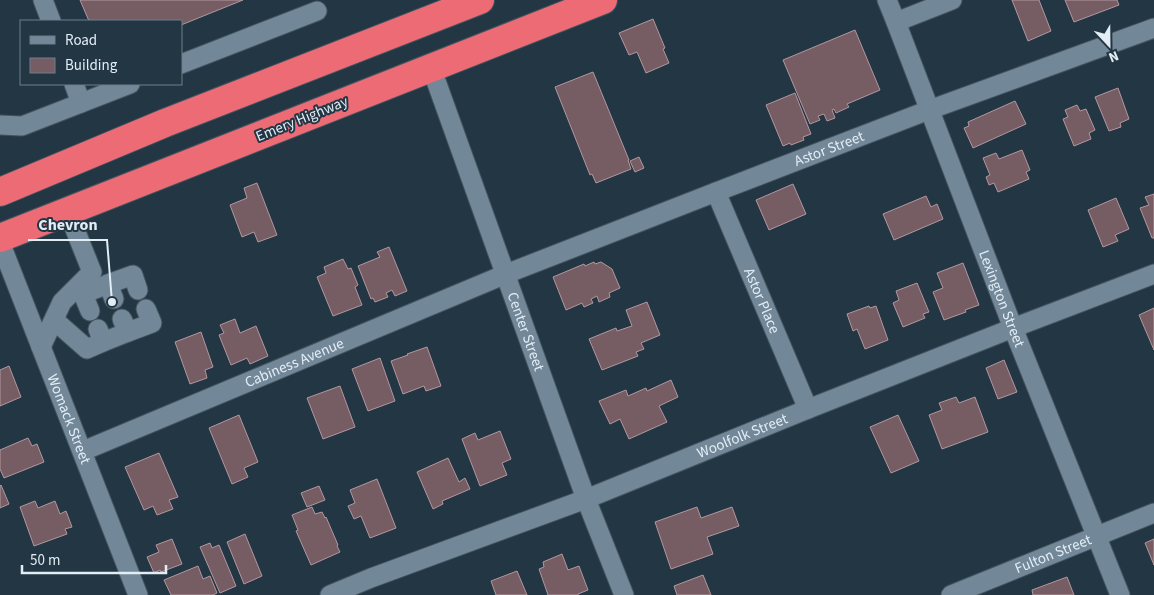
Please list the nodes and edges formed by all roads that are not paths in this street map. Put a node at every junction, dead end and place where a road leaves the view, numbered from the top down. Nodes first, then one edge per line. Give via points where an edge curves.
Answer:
1 (43, 0) edge
2 (480, 0) edge
3 (604, 0) edge
4 (887, 0) edge
5 (952, 0) edge
6 (317, 11) dead end
7 (51, 20) edge
8 (896, 22) junction
9 (1154, 28) edge
10 (182, 64) edge
11 (431, 67) junction
12 (74, 85) edge
13 (127, 85) edge
14 (81, 103) junction
15 (930, 110) junction
16 (0, 126) edge
17 (0, 192) edge
18 (716, 192) junction
19 (68, 212) junction
20 (0, 240) edge
21 (506, 274) junction
22 (1154, 274) edge
23 (103, 286) junction
24 (138, 290) dead end
25 (146, 309) dead end
26 (90, 311) dead end
27 (54, 320) junction
28 (1013, 328) junction
29 (42, 347) junction
30 (808, 409) junction
31 (83, 451) junction
32 (586, 499) junction
33 (1154, 513) edge
34 (1096, 536) junction
35 (138, 595) edge
36 (330, 595) edge
37 (624, 595) edge
38 (952, 595) edge
39 (1120, 595) edge

1 - 7 street
2 - 17 highway via 165,123
3 - 11 highway, Emery Highway
4 - 8 street, Lexington Street
5 - 8 street
6 - 10 street
8 - 15 street, Lexington Street
9 - 15 street, Astor Street
11 - 19 highway, Emery Highway
11 - 21 street, Center Street
12 - 14 street
13 - 14 street
14 - 16 street via 22,126
15 - 18 street, Astor Street
15 - 28 street, Lexington Street
18 - 21 street, Astor Street
18 - 30 street, Astor Place
19 - 20 highway, Emery Highway
19 - 23 street
20 - 29 street, Womack Street
21 - 31 street, Cabiness Avenue
21 - 32 street, Center Street
22 - 28 street, Woolfolk Street
23 - 24 street via 133,275
23 - 26 street via 83,294
23 - 27 street via 62,302
25 - 27 street via 152,323 125,325 100,336 87,349
27 - 29 street
28 - 30 street, Woolfolk Street
28 - 34 street, Lexington Street
29 - 31 street, Womack Street
30 - 32 street, Woolfolk Street
31 - 35 street, Womack Street
32 - 36 street, Woolfolk Street
32 - 37 street, Center Street
33 - 34 street, Fulton Street
34 - 38 street, Fulton Street
34 - 39 street, Lexington Street

